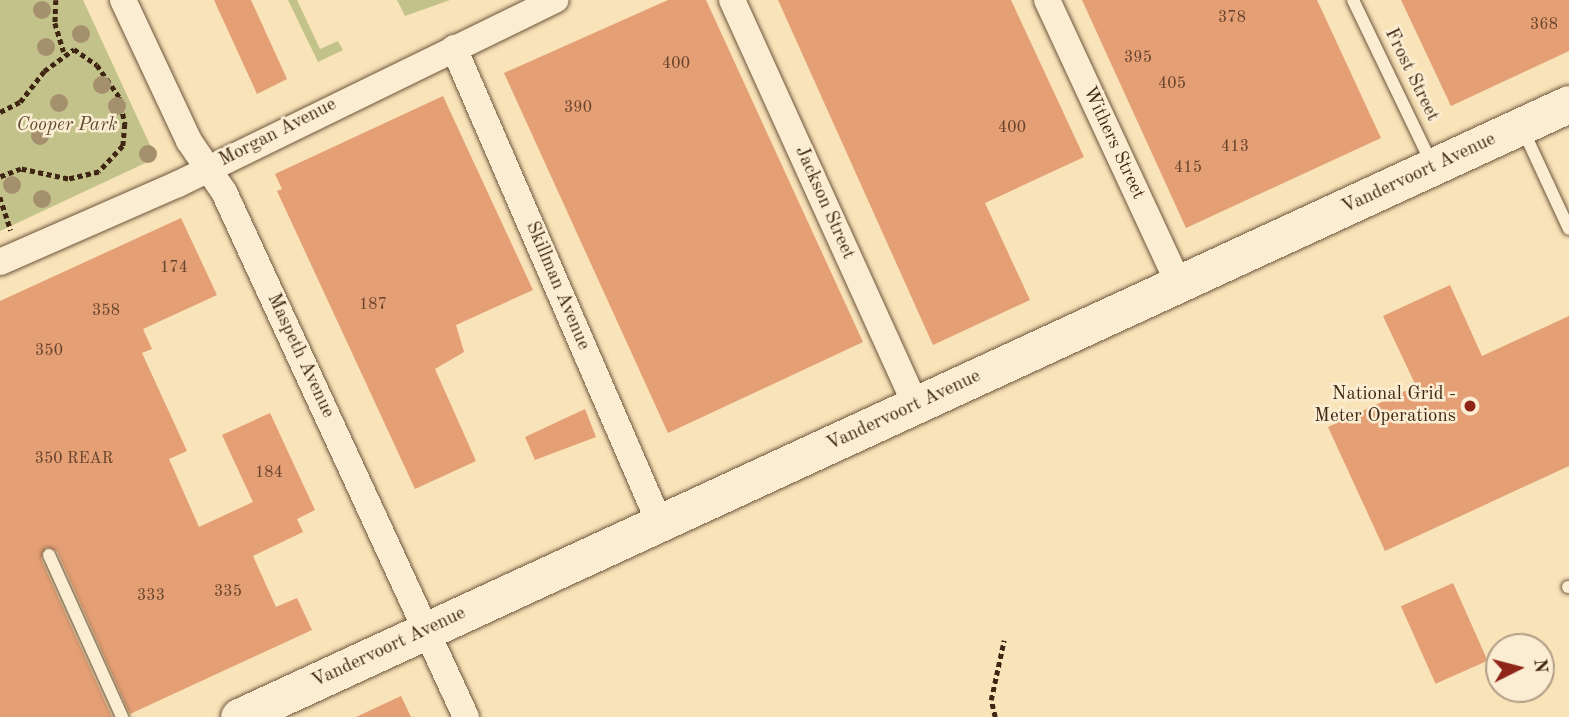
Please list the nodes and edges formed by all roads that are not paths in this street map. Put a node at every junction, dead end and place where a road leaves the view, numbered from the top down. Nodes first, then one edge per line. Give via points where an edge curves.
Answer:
1 (123, 0) edge
2 (555, 0) edge
3 (732, 0) edge
4 (1047, 0) edge
5 (1353, 0) edge
6 (454, 48) junction
7 (1569, 104) edge
8 (1521, 127) junction
9 (1434, 167) junction
10 (209, 168) junction
11 (1569, 229) edge
12 (0, 262) edge
13 (1179, 285) junction
14 (916, 406) junction
15 (660, 524) junction
16 (48, 555) dead end
17 (426, 631) junction
18 (122, 717) edge
19 (239, 717) edge
20 (466, 717) edge

1 - 10 street, Maspeth Avenue via 188,141
2 - 6 street, Morgan Avenue
3 - 14 street, Jackson Street
4 - 13 street, Withers Street
5 - 9 lane, Frost Street
6 - 10 street, Morgan Avenue
6 - 15 street, Skillman Avenue
7 - 8 main road, Vandervoort Avenue
8 - 9 main road, Vandervoort Avenue
8 - 11 lane
9 - 13 main road, Vandervoort Avenue
10 - 12 street, Morgan Avenue
10 - 17 street, Maspeth Avenue
13 - 14 main road, Vandervoort Avenue
14 - 15 main road, Vandervoort Avenue
15 - 17 main road, Vandervoort Avenue
16 - 18 lane
17 - 19 main road, Vandervoort Avenue
17 - 20 street, Maspeth Avenue

